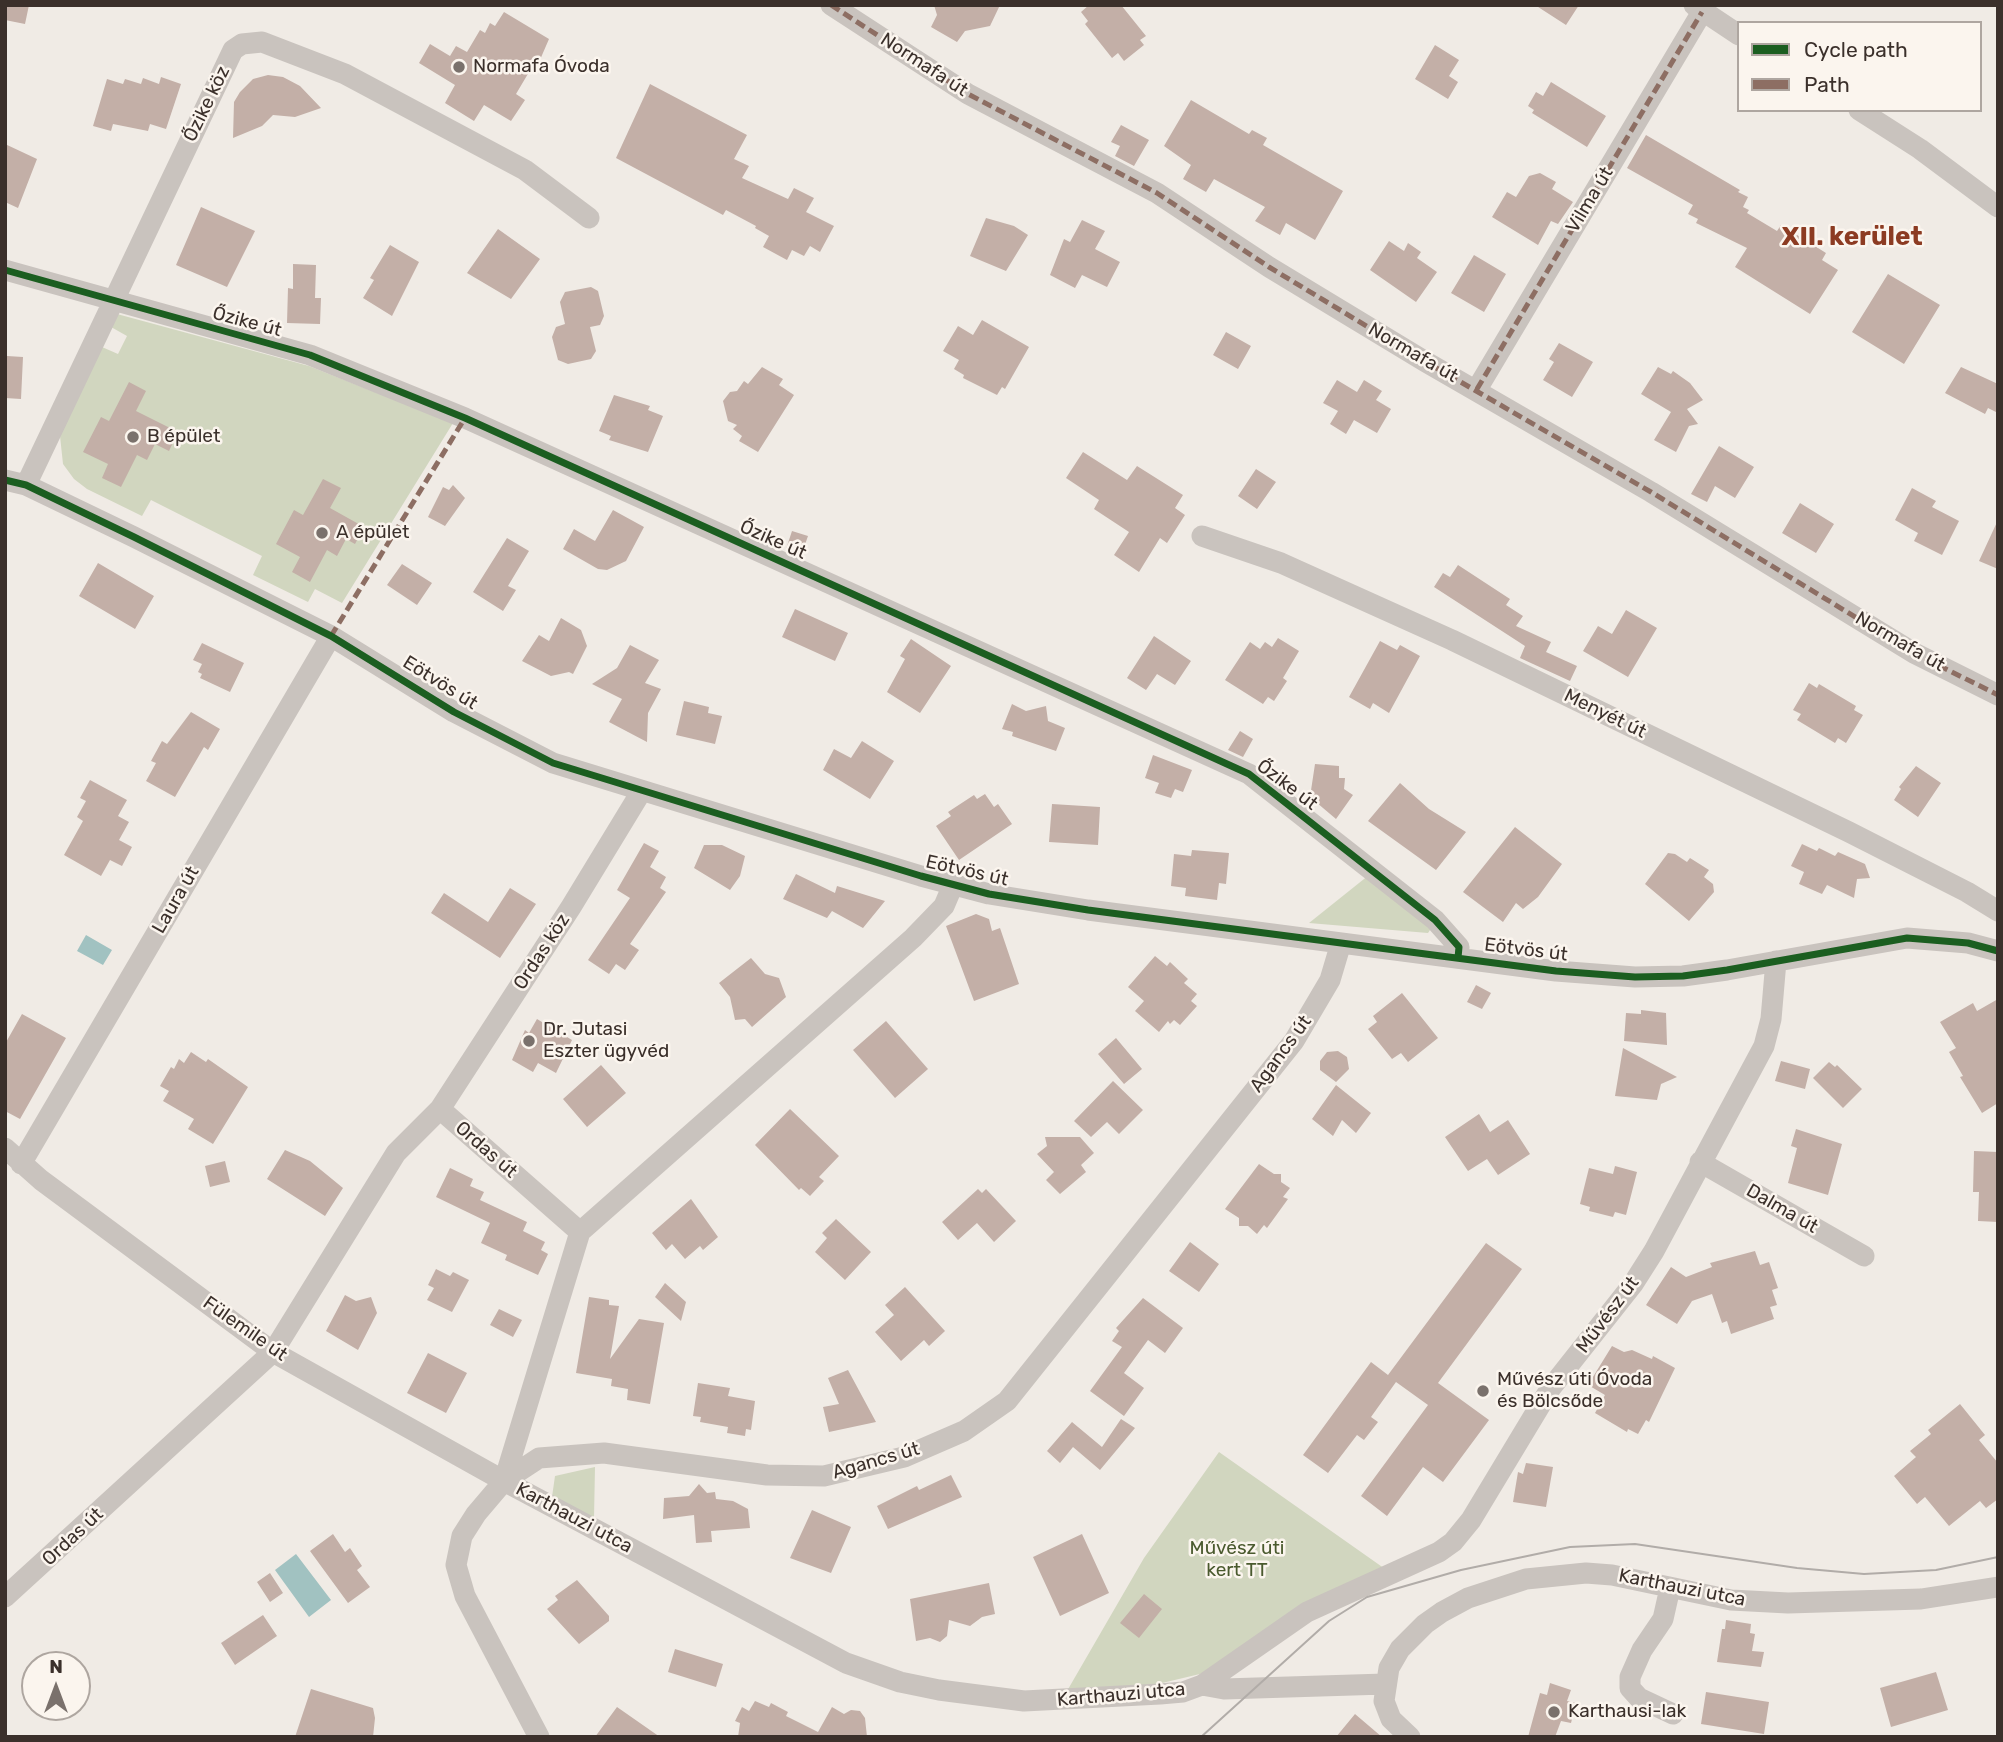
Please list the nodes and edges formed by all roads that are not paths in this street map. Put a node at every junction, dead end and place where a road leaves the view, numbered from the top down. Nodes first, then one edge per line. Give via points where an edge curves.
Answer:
1 (831, 5) edge
2 (1698, 8) edge
3 (1737, 34) edge
4 (1862, 112) edge
5 (1998, 207) edge
6 (589, 218) dead end
7 (5, 270) edge
8 (112, 301) junction
9 (1477, 389) junction
10 (15, 483) edge
11 (1202, 536) dead end
12 (331, 636) junction
13 (1998, 695) edge
14 (640, 792) junction
15 (953, 885) junction
16 (1998, 911) edge
17 (1341, 943) junction
18 (1998, 951) edge
19 (1458, 958) junction
20 (1776, 961) junction
21 (440, 1109) junction
22 (5, 1149) edge
23 (1700, 1162) junction
24 (21, 1164) junction
25 (580, 1232) junction
26 (1864, 1256) dead end
27 (273, 1352) junction
28 (504, 1481) junction
29 (1998, 1587) edge
30 (1670, 1588) junction
31 (5, 1597) edge
32 (1385, 1684) junction
33 (1202, 1685) junction
34 (1673, 1714) dead end
35 (539, 1737) edge
36 (1410, 1737) edge

1 - 9 street, Normafa út via 968,94 1157,193 1279,274
2 - 3 street
2 - 9 street, Vilma út
4 - 5 street
6 - 8 street, Őzike köz via 525,170 345,74 289,51 250,42 233,50
7 - 8 street, Őzike út
8 - 10 street, Őzike köz
8 - 19 street, Őzike út via 310,355 465,418 1249,774 1435,920 1460,947
9 - 13 street, Normafa út via 1914,653
10 - 12 street, Eötvös út
11 - 16 street, Menyét út via 1280,563 1452,640 1849,832
12 - 14 street, Eötvös út via 518,747
12 - 24 street, Laura út
14 - 15 street, Eötvös út
14 - 21 street, Ordas köz
15 - 17 street, Eötvös út via 1088,911
15 - 25 street via 944,906 913,938
17 - 19 street, Eötvös út
17 - 28 street, Agancs út via 1330,980 1294,1041 1007,1401 964,1432 904,1457 824,1476 767,1475 604,1453 539,1458
18 - 20 street, Eötvös út via 1968,943 1907,938
19 - 20 street, Eötvös út via 1635,977 1683,976
20 - 23 street, Művész út via 1764,1046
21 - 25 street, Ordas út
21 - 27 street, Ordas út via 396,1153
22 - 24 street, Fülemile út
23 - 26 street, Dalma út
23 - 33 street, Művész út via 1633,1284 1550,1389 1453,1542 1394,1574 1335,1596
24 - 27 street, Fülemile út
25 - 28 street, Karthauzi utca
27 - 28 street, Fülemile út
27 - 31 street, Ordas út
28 - 33 street, Karthauzi utca via 821,1651 900,1682 972,1697 1024,1701 1183,1692
28 - 35 street, Agancs út via 462,1536 456,1565 466,1596
29 - 30 street, Karthauzi utca via 1921,1599 1801,1603 1731,1600
30 - 32 street, Karthauzi utca via 1586,1573 1526,1579 1498,1587 1468,1598 1425,1624 1400,1649
30 - 34 street via 1662,1619 1630,1676 1630,1688 1639,1698
32 - 33 street, Karthauzi utca via 1223,1689
32 - 36 street via 1384,1701 1391,1719

